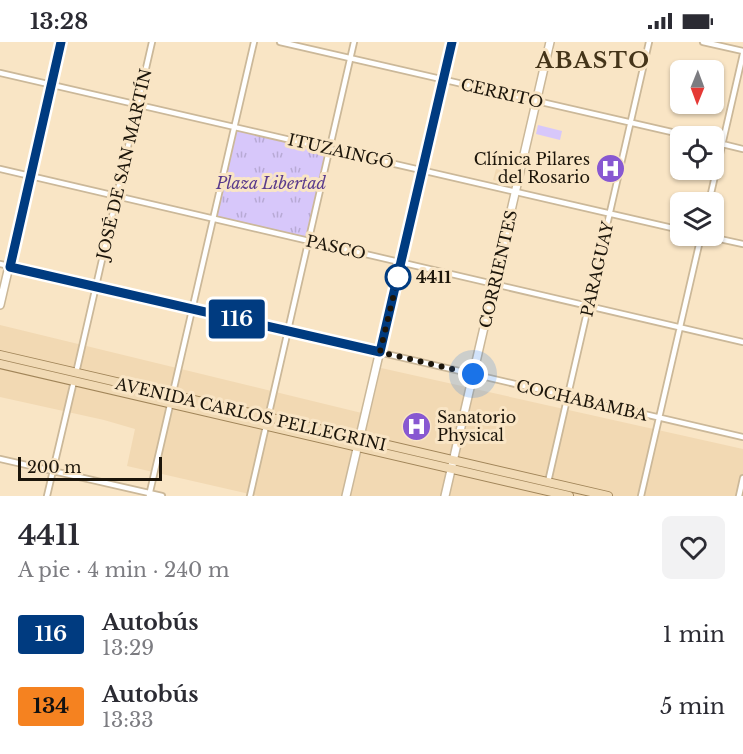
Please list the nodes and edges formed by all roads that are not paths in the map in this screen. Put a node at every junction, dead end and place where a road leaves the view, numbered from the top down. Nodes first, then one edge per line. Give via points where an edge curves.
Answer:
1 (61, 42) edge
2 (152, 42) edge
3 (254, 42) edge
4 (280, 42) edge
5 (354, 42) edge
6 (452, 42) edge
7 (550, 42) edge
8 (649, 42) edge
9 (703, 42) edge
10 (743, 53) edge
11 (350, 58) junction
12 (0, 73) edge
13 (443, 80) junction
14 (51, 85) junction
15 (537, 101) junction
16 (138, 105) junction
17 (631, 123) junction
18 (234, 128) junction
19 (670, 132) edge
20 (724, 135) edge
21 (724, 144) edge
22 (330, 148) junction
23 (743, 149) edge
24 (0, 169) edge
25 (422, 170) junction
26 (30, 176) junction
27 (516, 191) junction
28 (117, 196) junction
29 (610, 213) junction
30 (214, 219) junction
31 (670, 227) edge
32 (724, 240) edge
33 (309, 241) junction
34 (743, 244) edge
35 (699, 246) edge
36 (402, 262) junction
37 (0, 264) edge
38 (10, 267) junction
39 (494, 284) junction
40 (96, 287) junction
41 (0, 305) edge
42 (588, 306) junction
43 (192, 309) junction
44 (680, 327) junction
45 (288, 330) junction
46 (743, 342) edge
47 (380, 352) junction
48 (0, 355) edge
49 (0, 364) edge
50 (473, 374) junction
51 (75, 377) junction
52 (567, 396) junction
53 (171, 399) junction
54 (659, 418) junction
55 (266, 422) junction
56 (743, 437) edge
57 (359, 443) junction
58 (0, 459) edge
59 (452, 464) junction
60 (53, 471) junction
61 (743, 478) edge
62 (546, 490) edge
63 (149, 495) edge
64 (47, 496) edge
65 (162, 496) edge
66 (250, 496) edge
67 (346, 496) edge
68 (445, 496) edge
69 (569, 496) edge
70 (608, 496) edge
71 (641, 496) edge
72 (739, 496) edge

1 - 14 main road
2 - 16 street, JOSÉ DE SAN MARTÍN
3 - 18 street
4 - 11 street, CERRITO
5 - 11 street
6 - 13 main road
7 - 15 main road, CORRIENTES
8 - 17 street, PARAGUAY
9 - 10 street
10 - 20 street
11 - 13 street, CERRITO
11 - 22 street
12 - 14 street, ITUZAINGÓ
13 - 15 street, CERRITO
13 - 25 main road
14 - 16 street, ITUZAINGÓ
14 - 26 main road
15 - 17 street, CERRITO
15 - 27 main road, CORRIENTES
16 - 18 street, ITUZAINGÓ
16 - 28 street, JOSÉ DE SAN MARTÍN
17 - 19 street, CERRITO
17 - 29 street, PARAGUAY
18 - 22 street, ITUZAINGÓ
18 - 30 street
21 - 23 street
22 - 25 street, ITUZAINGÓ
22 - 33 street
24 - 26 street, PASCO
25 - 27 street, ITUZAINGÓ
25 - 36 main road
26 - 28 street, PASCO
26 - 38 main road
27 - 29 street, ITUZAINGÓ
27 - 39 main road, CORRIENTES
28 - 30 street, PASCO
28 - 40 street, JOSÉ DE SAN MARTÍN
29 - 31 street, ITUZAINGÓ
29 - 42 street, PARAGUAY
30 - 33 street, PASCO
30 - 43 street
32 - 34 street
33 - 36 street, PASCO
33 - 45 street
35 - 44 street
36 - 39 street, PASCO
36 - 47 main road
37 - 38 street, COCHABAMBA
38 - 40 street, COCHABAMBA
38 - 41 main road
39 - 42 street, PASCO
39 - 50 main road, CORRIENTES
40 - 43 street, COCHABAMBA
40 - 51 street, JOSÉ DE SAN MARTÍN
42 - 44 street, PASCO
42 - 52 street, PARAGUAY
43 - 45 street, COCHABAMBA
43 - 53 street
44 - 46 street, PASCO
44 - 54 street
45 - 47 street, COCHABAMBA
45 - 55 street
47 - 50 street, COCHABAMBA
47 - 57 main road
48 - 51 main road, AVENIDA CARLOS PELLEGRINI
49 - 51 main road, AVENIDA CARLOS PELLEGRINI
50 - 52 street, COCHABAMBA
50 - 59 main road, CORRIENTES
51 - 53 main road, AVENIDA CARLOS PELLEGRINI
51 - 60 street, JOSÉ DE SAN MARTÍN
52 - 54 street, COCHABAMBA
52 - 62 street, PARAGUAY
53 - 55 main road, AVENIDA CARLOS PELLEGRINI
53 - 63 street
54 - 56 street, COCHABAMBA
54 - 71 street
55 - 57 main road, AVENIDA CARLOS PELLEGRINI
55 - 66 street
57 - 59 main road, AVENIDA CARLOS PELLEGRINI
57 - 67 main road
58 - 60 street
59 - 62 main road, AVENIDA CARLOS PELLEGRINI
59 - 68 main road, CORRIENTES
60 - 63 street
60 - 64 street, JOSÉ DE SAN MARTÍN
61 - 72 street
62 - 69 main road, AVENIDA CARLOS PELLEGRINI
62 - 70 main road, AVENIDA CARLOS PELLEGRINI
63 - 65 street

